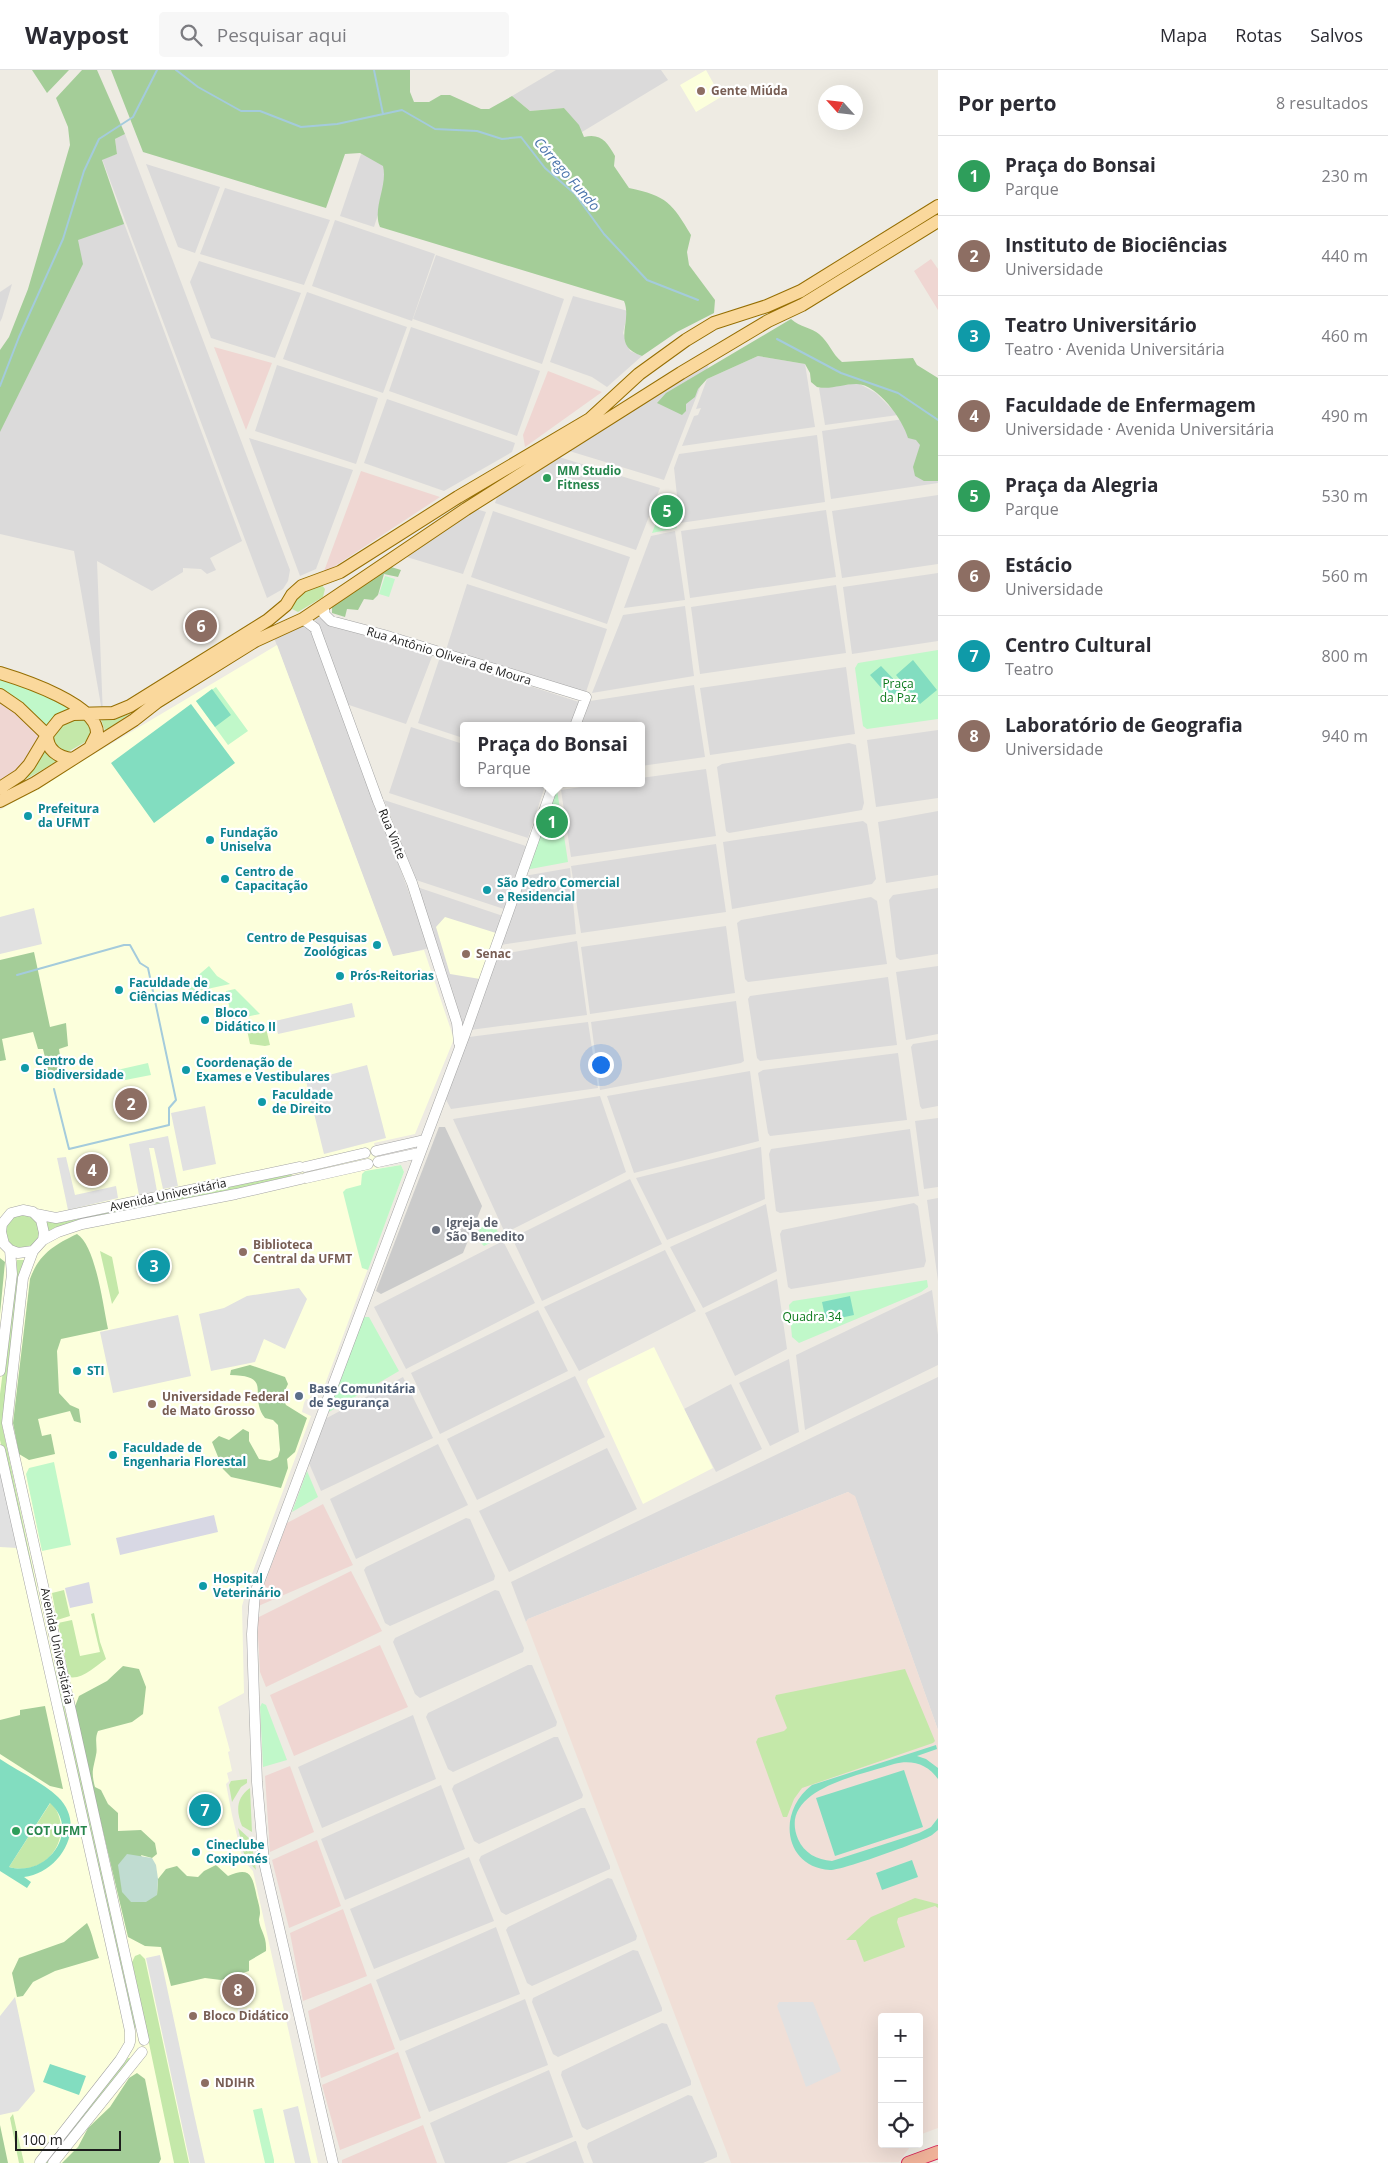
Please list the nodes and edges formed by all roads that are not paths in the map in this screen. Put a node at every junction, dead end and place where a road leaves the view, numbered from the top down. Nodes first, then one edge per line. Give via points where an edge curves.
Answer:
1 (938, 206) edge
2 (938, 221) edge
3 (660, 358) junction
4 (676, 376) junction
5 (328, 577) junction
6 (324, 604) junction
7 (286, 605) junction
8 (303, 619) junction
9 (0, 673) edge
10 (0, 695) edge
11 (85, 714) junction
12 (577, 722) edge
13 (47, 735) junction
14 (89, 749) junction
15 (72, 759) junction
16 (553, 787) edge
17 (0, 788) edge
18 (0, 801) edge
19 (456, 1058) junction
20 (424, 1140) junction
21 (419, 1153) junction
22 (302, 1167) junction
23 (304, 1179) junction
24 (36, 1214) junction
25 (43, 1240) junction
26 (10, 1250) junction
27 (33, 1251) junction
28 (0, 1371) edge
29 (0, 1450) edge
30 (144, 2040) junction
31 (129, 2043) junction
32 (142, 2052) junction
33 (929, 2157) edge
34 (40, 2162) dead end
35 (53, 2163) edge
36 (334, 2163) edge
37 (908, 2163) edge

1 - 3 main road via 801,291 714,323
2 - 4 main road via 809,301 768,321
3 - 4 main road via 664,372
3 - 5 main road via 590,419
4 - 6 main road via 466,509
5 - 6 main road via 332,593
5 - 7 main road via 302,586
6 - 8 main road
6 - 12 street, Rua Antônio Oliveira de Moura via 324,614 331,621 586,697
7 - 8 main road via 290,616
7 - 11 main road via 232,643 130,706 113,713
8 - 14 main road via 255,641
8 - 19 street, Rua Vinte via 315,628 378,801 412,883 460,1034
9 - 11 main road via 50,690
10 - 13 main road
11 - 13 main road via 66,716
11 - 14 main road via 94,720 98,730
13 - 15 main road via 55,753
13 - 17 main road via 24,770
14 - 15 main road
15 - 18 main road via 36,783
16 - 19 street
19 - 20 street
20 - 21 street
20 - 22 street, Avenida Universitária
21 - 23 street, Avenida Universitária
21 - 36 street via 255,1593 253,1611 264,1862
22 - 23 street via 296,1173
22 - 24 street, Avenida Universitária via 56,1218
23 - 25 street, Avenida Universitária via 82,1224
24 - 25 street via 44,1226
24 - 26 street, Avenida Universitária via 23,1210 6,1218 1,1232 4,1244
25 - 27 street, Avenida Universitária
26 - 27 street via 18,1253
26 - 28 street, Avenida Universitária via 12,1274
27 - 30 street, Avenida Universitária via 23,1278 7,1423
29 - 31 street, Avenida Universitária via 122,1994 130,2032
30 - 31 street via 138,2036
30 - 32 street, Avenida Universitária
31 - 32 street via 135,2052
31 - 34 street via 120,2060
32 - 35 street, Avenida Universitária
33 - 37 highway

